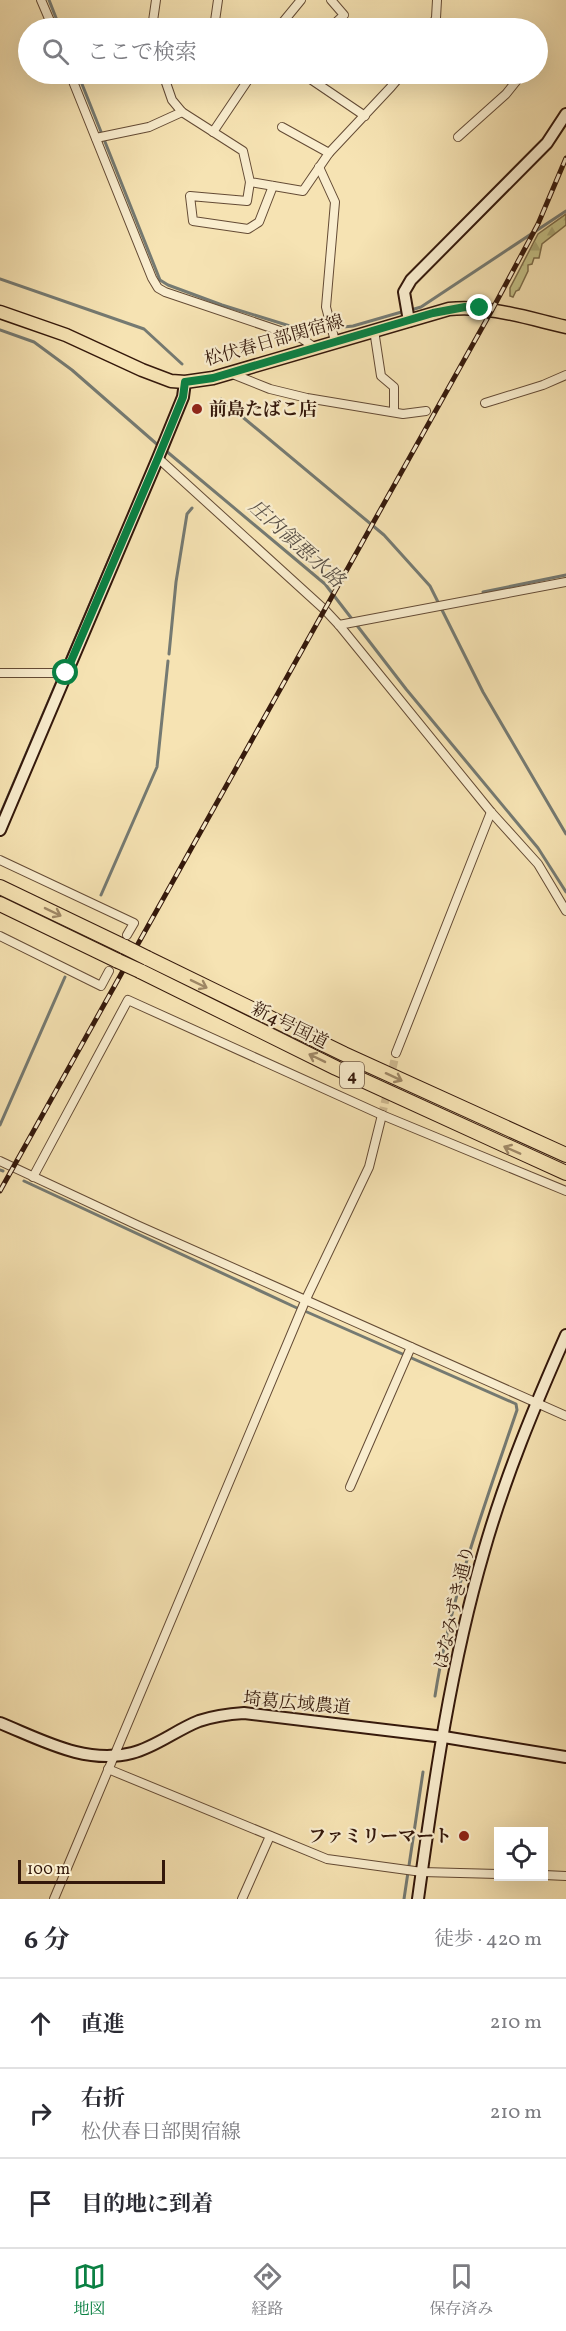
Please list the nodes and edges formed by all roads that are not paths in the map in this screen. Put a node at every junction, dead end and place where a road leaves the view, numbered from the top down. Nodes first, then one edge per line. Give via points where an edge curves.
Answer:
1 (41, 0) edge
2 (156, 0) edge
3 (218, 0) edge
4 (301, 0) edge
5 (331, 0) edge
6 (437, 0) edge
7 (49, 18) edge
8 (153, 18) edge
9 (215, 18) edge
10 (286, 18) edge
11 (341, 18) edge
12 (436, 18) edge
13 (74, 84) edge
14 (167, 84) edge
15 (245, 84) edge
16 (318, 84) edge
17 (393, 84) edge
18 (514, 84) edge
19 (182, 112) junction
20 (566, 114) edge
21 (365, 116) junction
22 (282, 127) dead end
23 (213, 132) junction
24 (458, 137) dead end
25 (96, 138) junction
26 (329, 153) junction
27 (319, 167) junction
28 (250, 182) junction
29 (273, 186) junction
30 (0, 312) edge
31 (409, 321) junction
32 (566, 327) edge
33 (374, 330) junction
34 (335, 341) junction
35 (314, 347) junction
36 (230, 373) junction
37 (566, 375) edge
38 (185, 382) junction
39 (485, 403) dead end
40 (426, 411) dead end
41 (394, 412) junction
42 (158, 458) junction
43 (566, 582) edge
44 (343, 625) junction
45 (0, 673) edge
46 (67, 673) junction
47 (491, 812) junction
48 (0, 830) edge
49 (0, 860) edge
50 (0, 887) edge
51 (0, 904) edge
52 (566, 911) edge
53 (0, 936) edge
54 (126, 941) junction
55 (113, 966) junction
56 (396, 1053) tunnel mouth
57 (382, 1115) junction
58 (566, 1155) edge
59 (0, 1161) edge
60 (566, 1173) edge
61 (33, 1177) junction
62 (566, 1191) edge
63 (306, 1299) junction
64 (566, 1335) edge
65 (411, 1347) junction
66 (536, 1404) junction
67 (566, 1416) edge
68 (351, 1487) dead end
69 (0, 1723) edge
70 (444, 1737) junction
71 (114, 1756) junction
72 (566, 1757) edge
73 (108, 1769) junction
74 (270, 1836) junction
75 (418, 1871) junction
76 (494, 1874) edge
77 (548, 1875) edge
78 (566, 1876) edge
79 (54, 1899) edge
80 (242, 1899) edge
81 (418, 1899) edge

1 - 7 street
2 - 8 street
3 - 9 street
4 - 10 street
5 - 11 street via 344,15
6 - 12 street
13 - 25 street
14 - 19 street via 172,100
15 - 23 street
16 - 21 street
17 - 21 street
18 - 24 street
19 - 23 street
19 - 25 street via 148,127
20 - 31 street via 547,143 411,280 404,292
21 - 26 street
22 - 26 street
23 - 28 street via 243,151
25 - 35 street via 158,288 301,338
26 - 27 street
27 - 29 street via 303,191
27 - 34 street via 335,202 326,307
28 - 29 street
28 - 29 street via 247,201 190,196 193,221 248,229 259,222
30 - 38 main road, 松伏春日部関宿線 via 66,334 158,376
31 - 32 main road, 松伏春日部関宿線 via 465,307
31 - 33 main road, 松伏春日部関宿線
33 - 34 main road, 松伏春日部関宿線
33 - 41 street via 381,376 393,387
34 - 35 main road, 松伏春日部関宿線
35 - 36 main road, 松伏春日部関宿線
36 - 38 main road, 松伏春日部関宿線
36 - 41 street via 307,398
37 - 39 street
38 - 42 street via 183,397
40 - 41 street
42 - 44 street
42 - 46 street
43 - 44 street
44 - 47 street
45 - 46 street
46 - 48 street
47 - 52 street via 538,864
47 - 56 street
49 - 54 street via 134,923
50 -> 54 highway, 新4号国道 / 4
51 - 55 highway, 新4号国道 / 4
53 - 55 street via 101,986
54 -> 58 highway, 新4号国道 / 4, bridge via 147,958 354,1059
60 -> 55 highway, 新4号国道 / 4, bridge via 336,1068 140,971
57 - 61 street via 128,1000
57 - 62 street
57 - 63 street via 369,1167
59 - 61 street
61 - 63 street
63 - 65 street
63 - 71 street
64 - 66 street, はなみずき通り
65 - 66 street
65 - 68 street
66 - 67 street
66 - 70 street, はなみずき通り via 484,1551
69 - 71 street, 埼葛広域農道 via 66,1750
70 - 71 street, 埼葛広域農道 via 244,1713 199,1721 134,1753
70 - 72 street, 埼葛広域農道
70 - 75 street, はなみずき通り
71 - 73 street
73 - 74 street
73 - 79 street
74 - 75 street via 327,1858
74 - 80 street
75 - 76 street
75 - 81 street, はなみずき通り
77 - 78 street

